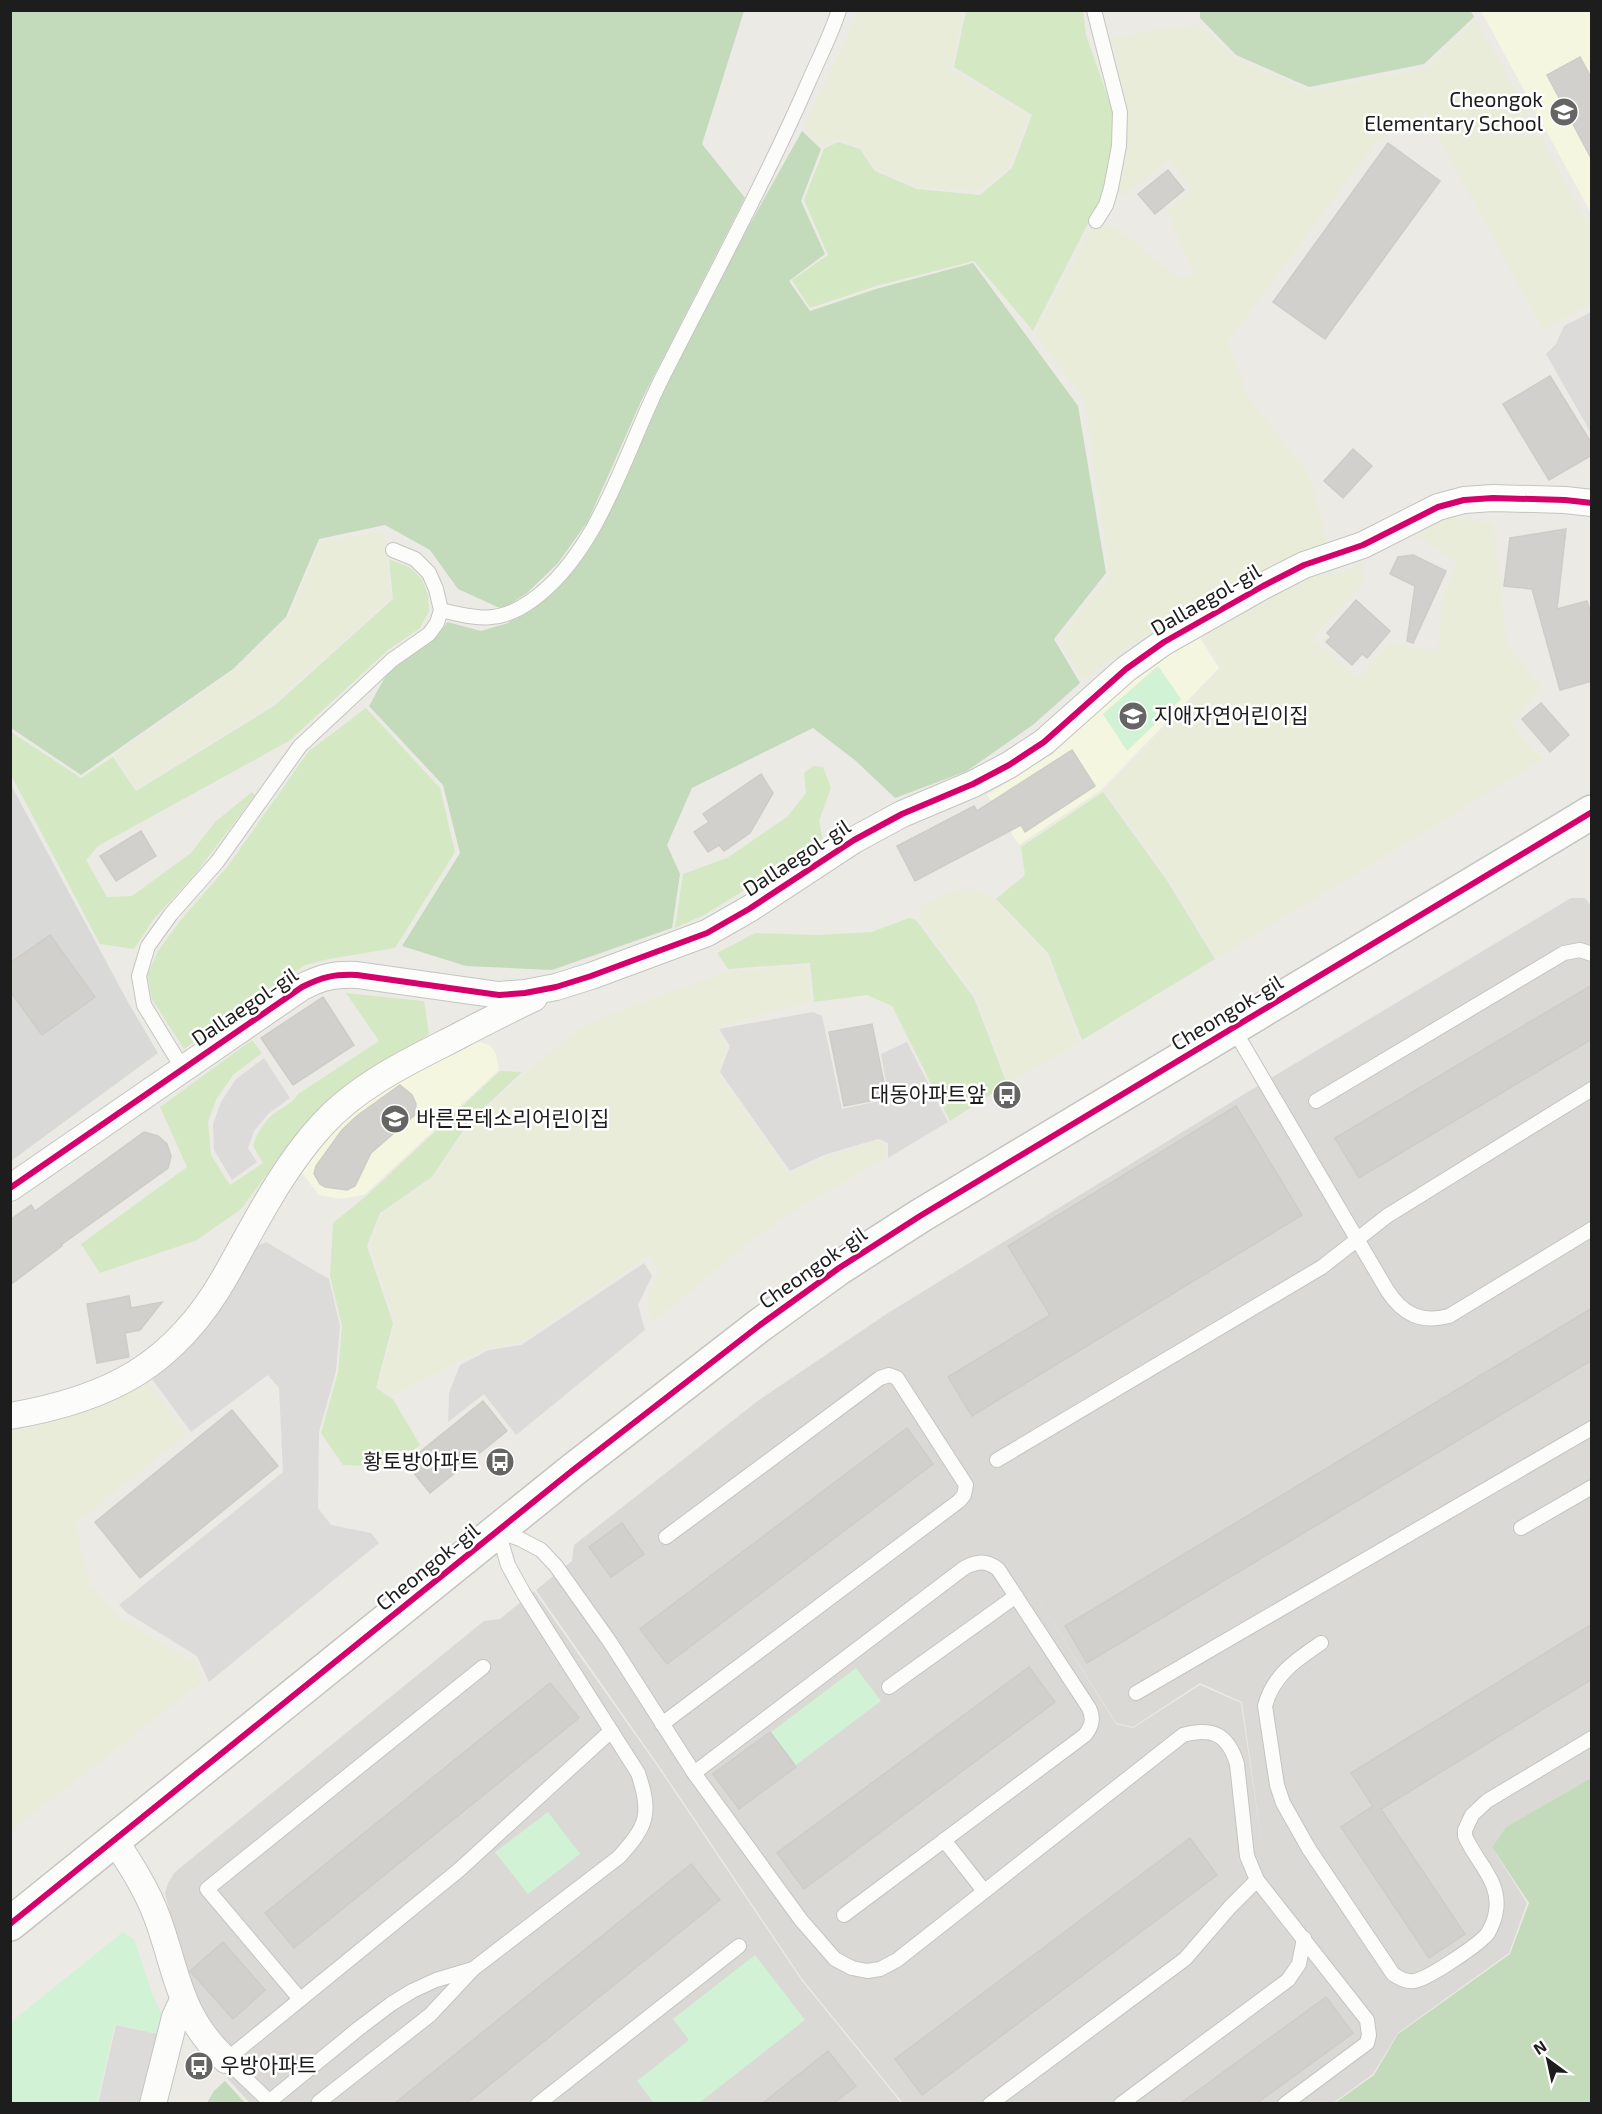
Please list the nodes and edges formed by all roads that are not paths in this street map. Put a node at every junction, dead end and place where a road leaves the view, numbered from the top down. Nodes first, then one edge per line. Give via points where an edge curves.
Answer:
1 (840, 10) edge
2 (1094, 10) edge
3 (1096, 220) dead end
4 (1592, 503) edge
5 (393, 550) dead end
6 (441, 610) junction
7 (1592, 812) edge
8 (1592, 954) edge
9 (556, 987) junction
10 (1233, 1028) junction
11 (183, 1069) junction
12 (1592, 1089) edge
13 (1317, 1101) dead end
14 (10, 1188) edge
15 (1592, 1229) edge
16 (1358, 1241) junction
17 (10, 1416) edge
18 (1592, 1428) edge
19 (997, 1460) dead end
20 (1592, 1487) edge
21 (1521, 1528) dead end
22 (498, 1531) junction
23 (666, 1538) dead end
24 (1016, 1596) junction
25 (1321, 1643) dead end
26 (483, 1667) dead end
27 (889, 1687) dead end
28 (1136, 1693) dead end
29 (662, 1724) junction
30 (611, 1731) junction
31 (1592, 1738) edge
32 (694, 1773) junction
33 (115, 1840) junction
34 (944, 1840) junction
35 (1257, 1880) junction
36 (984, 1891) junction
37 (844, 1915) dead end
38 (10, 1924) edge
39 (1304, 1938) junction
40 (739, 1946) dead end
41 (473, 1969) junction
42 (300, 1999) junction
43 (183, 2000) junction
44 (226, 2060) junction
45 (271, 2102) edge
46 (319, 2102) dead end
47 (153, 2103) edge
48 (537, 2103) edge
49 (990, 2103) edge
50 (1121, 2103) edge
51 (1285, 2103) edge

1 - 6 lane via 780,147 648,406 595,527 564,571 531,601 506,616 484,619
2 - 3 lane via 1120,112 1119,146 1111,188
4 - 9 street, Dallaegol-gil via 1464,500 1438,507 1363,545 1304,565 1164,642 1126,669 1044,742 1009,765 854,840 707,933
5 - 6 lane via 415,559 429,573
6 - 11 lane via 429,634 392,660 300,746 217,862 148,946 139,976 144,1005
7 - 10 street, Cheongok-gil
8 - 13 lane via 1580,950 1564,953
9 - 11 street, Dallaegol-gil via 499,995 336,974 302,987
9 - 17 street, Dallaegol-gil via 408,1061 340,1106 284,1175 201,1313 151,1365 79,1401
10 - 16 lane
10 - 22 street, Cheongok-gil via 839,1268 759,1325
11 - 14 street, Dallaegol-gil
12 - 16 lane via 1387,1216
15 - 16 lane via 1449,1316 1434,1320 1410,1313 1392,1298
16 - 19 lane via 1322,1267
18 - 28 lane
20 - 21 lane
22 - 29 lane via 541,1550 556,1566
22 - 30 lane via 508,1565 524,1594
22 - 33 street, Cheongok-gil
23 - 29 lane via 889,1375 897,1378 966,1485 959,1501
24 - 27 lane
24 - 32 lane via 990,1563 964,1568
24 - 34 lane via 1089,1708 1091,1725 1085,1735
25 - 31 lane via 1294,1661 1268,1693 1265,1706 1277,1785 1309,1849 1399,1979 1414,1981 1427,1976 1477,1943 1493,1923 1496,1890 1466,1836 1473,1815 1487,1801
26 - 42 lane via 207,1889
29 - 32 lane
30 - 41 lane via 638,1773 645,1793 646,1815 637,1837 619,1857
30 - 42 lane via 459,1870
32 - 36 lane via 801,1920 834,1959 852,1968 880,1969 897,1960
33 - 38 street, Cheongok-gil
33 - 43 street via 150,1900
34 - 36 lane
34 - 37 lane
35 - 36 lane via 1247,1856 1233,1750 1225,1739 1199,1731 1183,1735
35 - 39 lane
35 - 49 lane via 1185,1959
39 - 50 lane via 1299,1964 1288,1980
39 - 51 lane via 1367,2020 1369,2035 1366,2043
40 - 48 lane
41 - 45 lane via 436,1980 391,2004
41 - 46 lane via 430,2015
42 - 44 lane
43 - 44 street via 201,2034
43 - 47 street
44 - 45 lane

